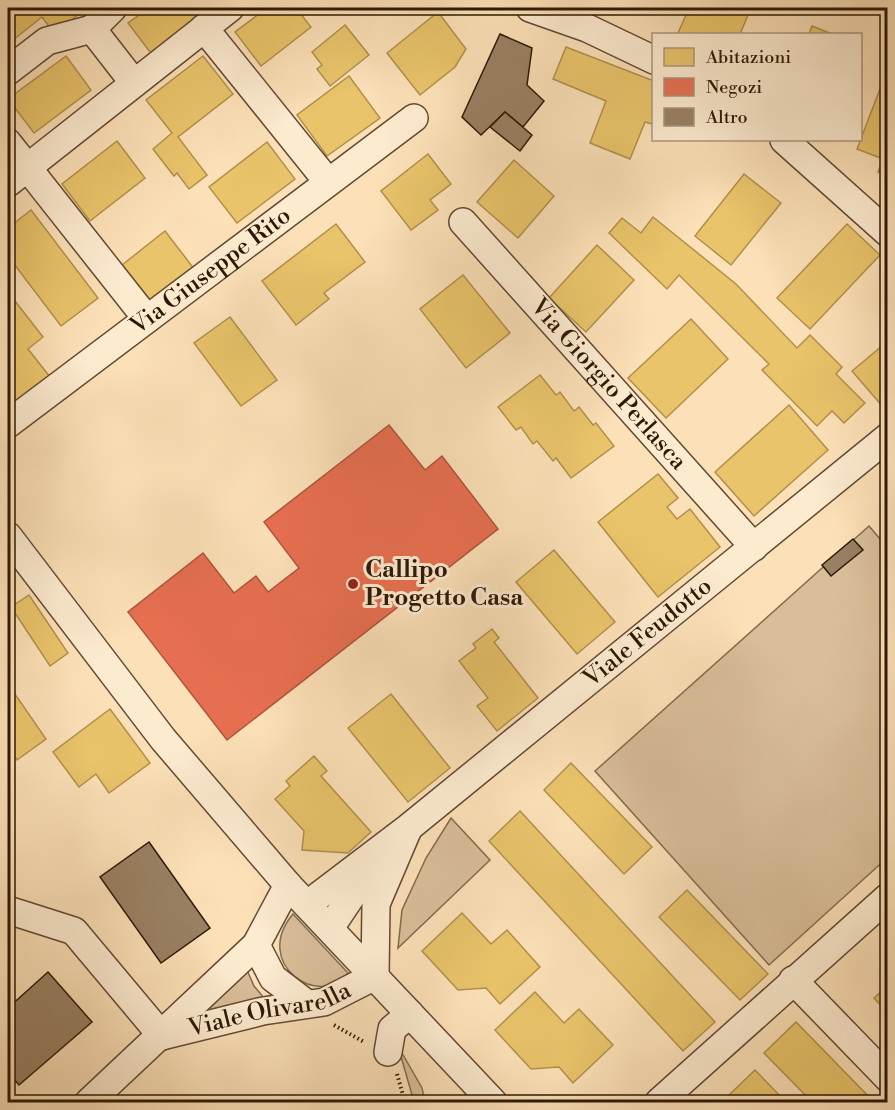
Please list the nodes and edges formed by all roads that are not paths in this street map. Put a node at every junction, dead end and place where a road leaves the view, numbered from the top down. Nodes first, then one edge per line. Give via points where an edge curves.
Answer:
1 (112, 8) edge
2 (230, 8) edge
3 (530, 8) edge
4 (204, 28) junction
5 (92, 29) junction
6 (652, 59) edge
7 (8, 71) edge
8 (134, 83) junction
9 (414, 118) dead end
10 (785, 141) edge
11 (8, 143) edge
12 (17, 176) edge
13 (328, 182) junction
14 (463, 222) dead end
15 (888, 233) edge
16 (147, 319) junction
17 (8, 424) edge
18 (888, 437) edge
19 (8, 536) edge
20 (754, 547) junction
21 (408, 828) junction
22 (385, 846) junction
23 (288, 885) junction
24 (888, 897) edge
25 (308, 904) junction
26 (8, 910) edge
27 (330, 928) junction
28 (256, 945) junction
29 (375, 976) junction
30 (793, 980) junction
31 (307, 1004) junction
32 (410, 1014) junction
33 (162, 1036) junction
34 (388, 1052) road end
35 (888, 1078) edge
36 (678, 1097) edge
37 (89, 1102) edge
38 (493, 1102) edge

1 - 5 street
2 - 4 street
3 - 6 street via 587,28
4 - 8 street
4 - 13 street
5 - 7 street via 47,41
5 - 8 street
8 - 12 street
9 - 13 street, Via Giuseppe Rito
10 - 15 street
11 - 12 street
12 - 16 street
13 - 16 street, Via Giuseppe Rito
14 - 20 street, Via Giorgio Perlasca
16 - 17 street, Via Giuseppe Rito
18 - 20 street, Viale Feudotto
19 - 23 street via 163,739
20 - 21 street, Viale Feudotto
21 - 22 street, Viale Feudotto
21 - 29 street via 376,904
22 - 25 street, Viale Feudotto
22 - 27 street
23 - 25 street
23 - 28 street, Viale Olivarella
24 - 30 street
25 - 27 street
26 - 33 street via 74,931
27 - 29 street
28 - 31 street via 273,978
28 - 33 street, Viale Olivarella
29 - 31 street, Viale Olivarella via 324,1002
29 - 32 street
30 - 35 street
30 - 36 street
31 - 33 street, Viale Olivarella
32 - 34 street via 392,1029
32 - 38 street
33 - 37 street, Viale Olivarella

